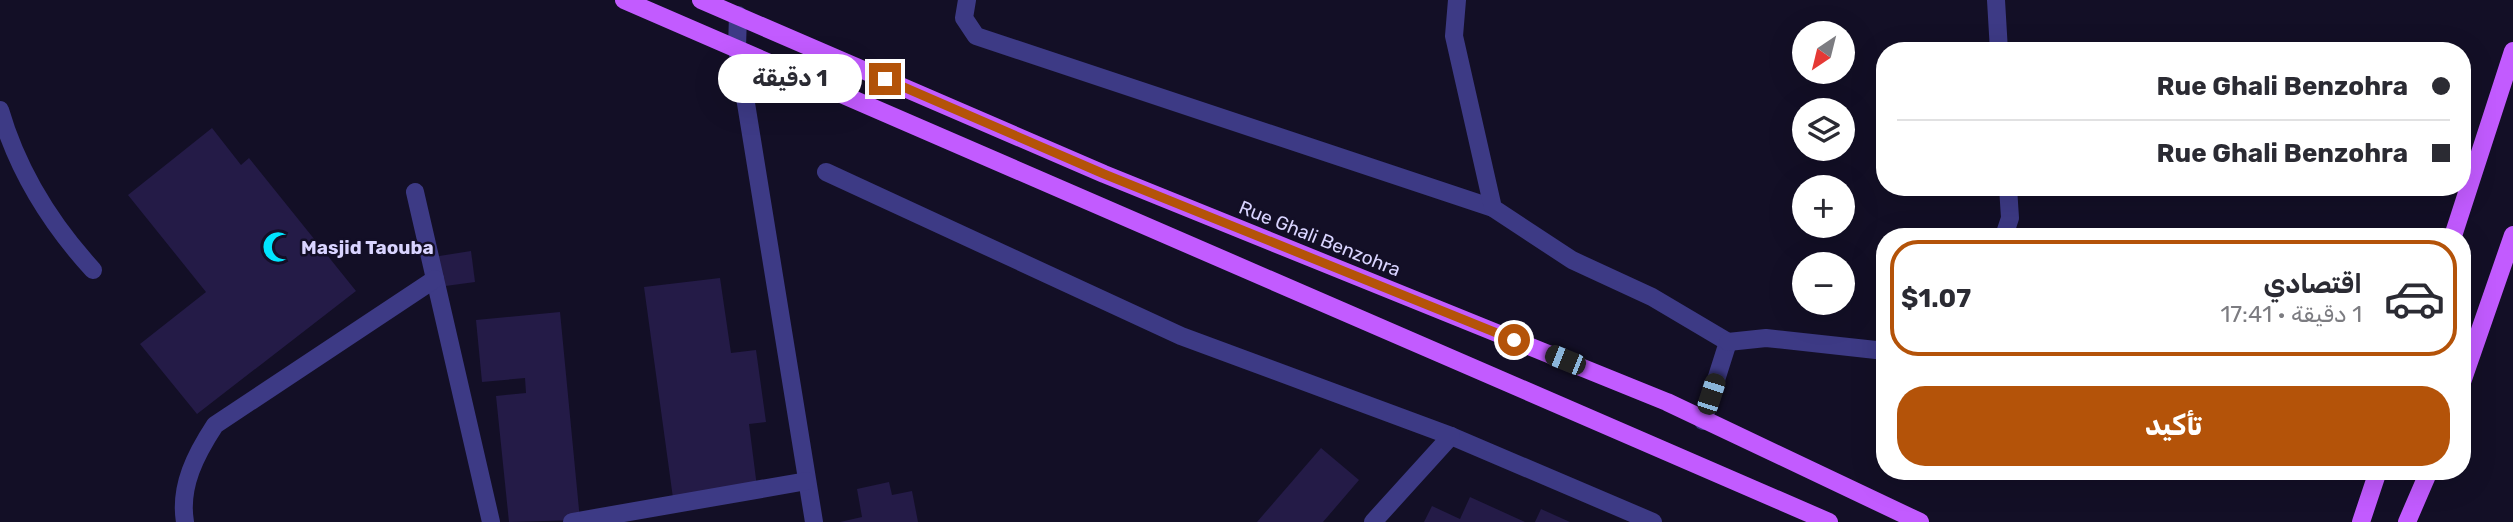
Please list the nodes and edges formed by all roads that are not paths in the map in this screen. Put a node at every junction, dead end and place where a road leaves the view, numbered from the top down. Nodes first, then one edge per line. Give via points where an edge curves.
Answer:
1 (624, 0) edge
2 (701, 0) edge
3 (967, 0) edge
4 (1457, 0) edge
5 (1996, 0) edge
6 (738, 15) junction
7 (1998, 42) edge
8 (737, 48) junction
9 (2513, 51) edge
10 (0, 110) edge
11 (826, 172) dead end
12 (2471, 180) edge
13 (415, 192) dead end
14 (2009, 196) edge
15 (2466, 196) edge
16 (1493, 208) junction
17 (2007, 228) edge
18 (2456, 228) edge
19 (2513, 235) edge
20 (93, 270) dead end
21 (435, 279) junction
22 (1728, 342) junction
23 (1876, 350) edge
24 (2471, 356) edge
25 (1703, 421) junction
26 (1451, 436) junction
27 (2375, 480) edge
28 (2425, 480) edge
29 (807, 481) junction
30 (185, 522) edge
31 (491, 522) edge
32 (572, 522) edge
33 (814, 522) edge
34 (1373, 522) edge
35 (1653, 522) edge
36 (1829, 522) edge
37 (1920, 522) edge
38 (2361, 522) edge
39 (2407, 522) edge

1 - 8 main road
2 - 6 main road, Rue Ghali Benzohra
3 - 16 street via 964,18 976,36
4 - 16 street via 1454,36
5 - 7 street
6 - 8 street
6 - 25 main road, Rue Ghali Benzohra via 1104,174 1667,402
8 - 29 street
8 - 36 main road
9 - 12 main road
10 - 20 street via 42,206
11 - 26 street via 1181,335
13 - 21 street
14 - 17 street
15 - 18 main road
16 - 22 street via 1572,260 1651,297
19 - 24 main road
21 - 30 street via 215,425 195,457 182,504
21 - 31 street
22 - 23 street via 1766,338
22 - 25 street
25 - 37 main road, Rue Ghali Benzohra
26 - 34 street
26 - 35 street
27 - 38 main road
28 - 39 main road
29 - 32 street
29 - 33 street

